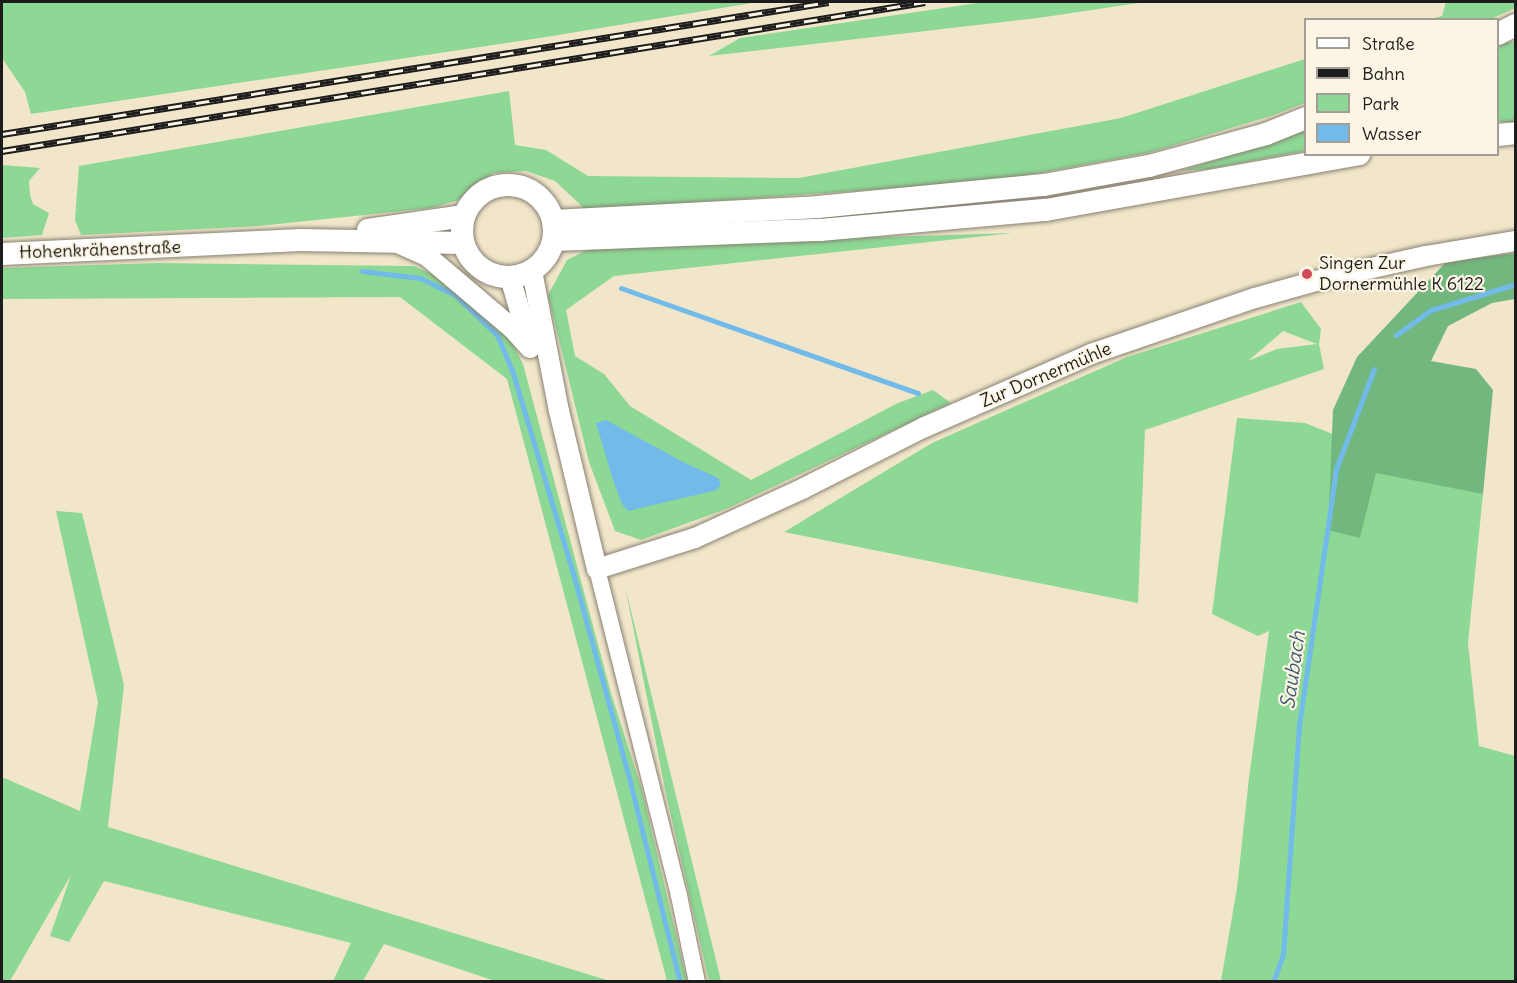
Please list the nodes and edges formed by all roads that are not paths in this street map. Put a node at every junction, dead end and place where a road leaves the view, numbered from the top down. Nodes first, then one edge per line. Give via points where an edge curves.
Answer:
1 (1515, 25) edge
2 (1499, 32) edge
3 (1304, 118) edge
4 (1515, 133) edge
5 (1499, 135) edge
6 (1348, 156) edge
7 (464, 216) junction
8 (554, 230) junction
9 (301, 240) junction
10 (1515, 241) edge
11 (395, 242) junction
12 (463, 243) junction
13 (2, 254) edge
14 (521, 274) junction
15 (530, 348) junction
16 (559, 411) junction
17 (597, 569) junction
18 (697, 981) edge

1 - 2 main road
3 - 8 main road via 1266,134 1149,166 1044,185
4 - 5 main road
6 - 8 main road via 1046,210 820,230
7 - 8 main road via 484,190 516,185 544,201
7 - 9 main road
7 - 12 main road
8 - 14 main road via 546,258
9 - 11 main road
9 - 13 main road, Hohenkrähenstraße
10 - 17 street, Zur Dornermühle via 1323,279 1091,354 925,427 695,538
11 - 12 main road
11 - 15 street via 427,256
12 - 14 main road via 473,261 489,273
14 - 15 street
14 - 16 street
15 - 16 street
16 - 17 street
17 - 18 street

